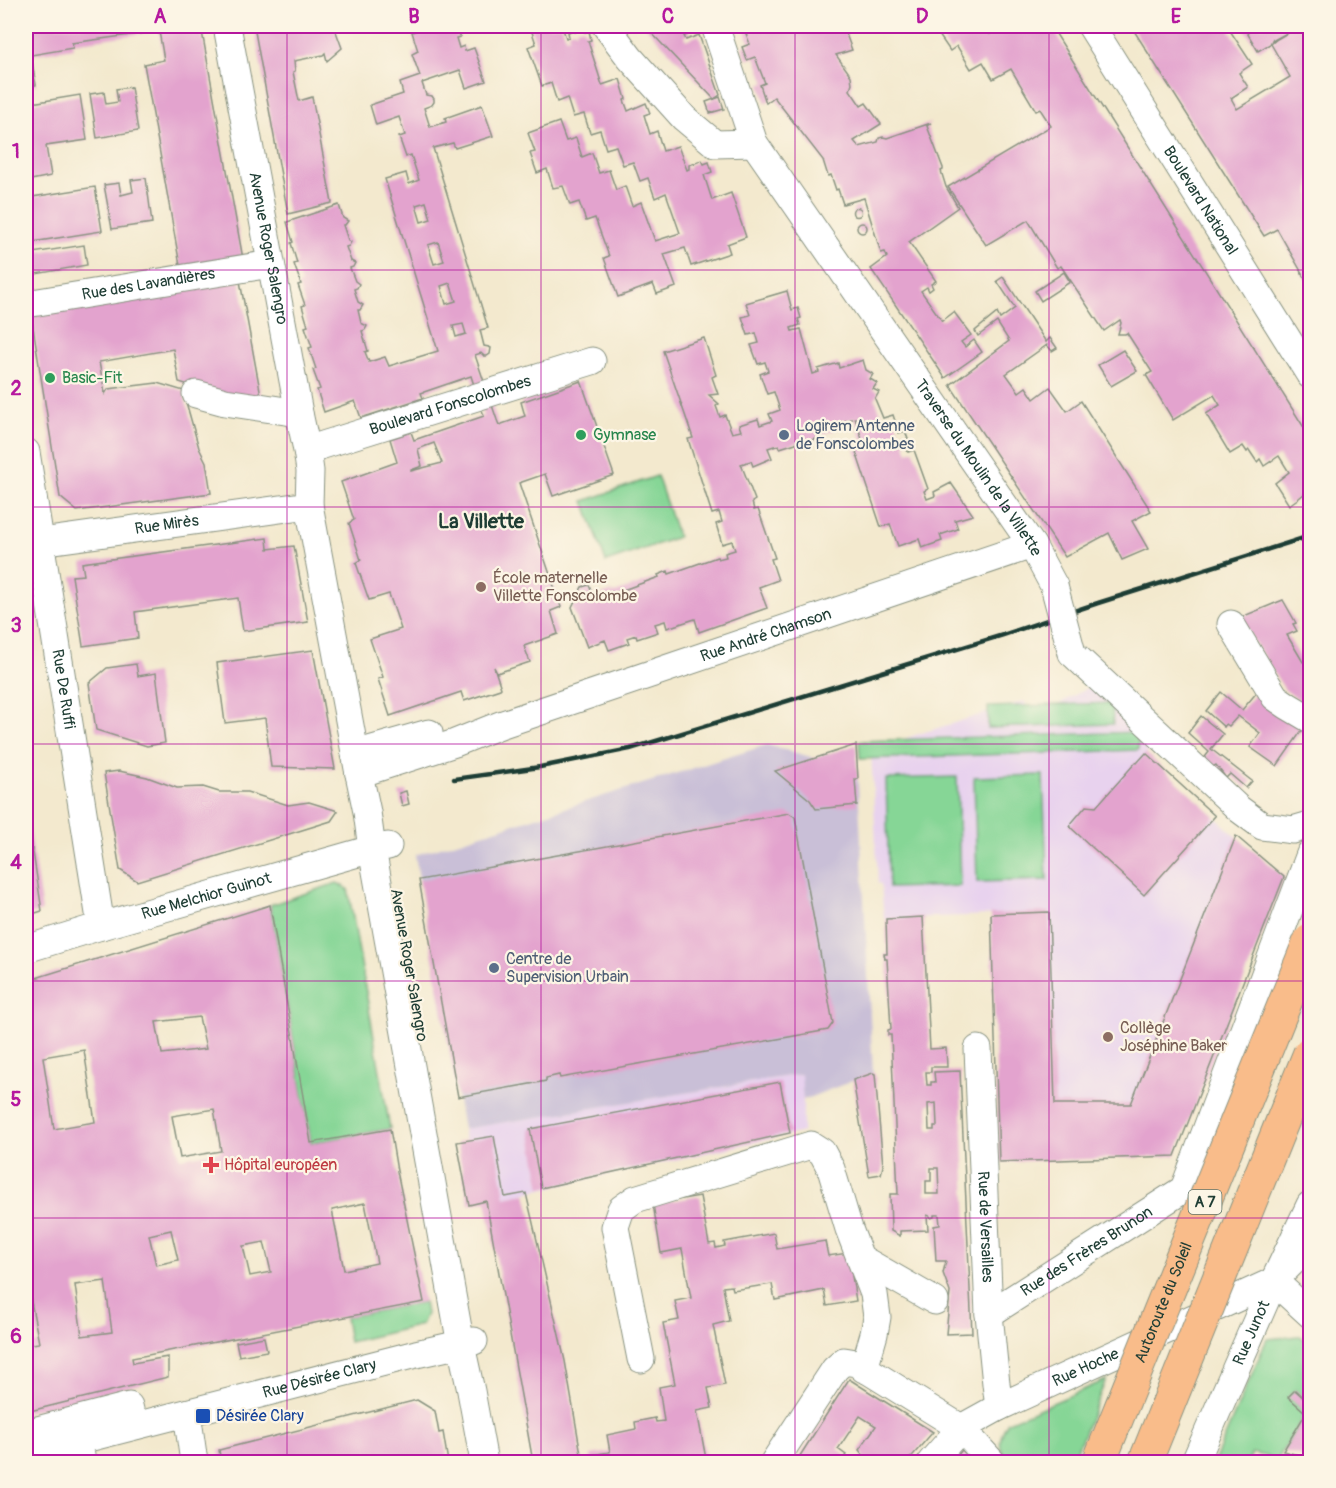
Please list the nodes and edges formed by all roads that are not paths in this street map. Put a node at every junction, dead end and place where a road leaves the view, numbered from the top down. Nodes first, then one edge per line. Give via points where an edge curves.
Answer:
1 (227, 26) edge
2 (606, 26) edge
3 (715, 26) edge
4 (1091, 26) edge
5 (754, 143) junction
6 (271, 264) junction
7 (26, 304) edge
8 (592, 361) dead end
9 (1311, 375) edge
10 (196, 394) dead end
11 (299, 413) junction
12 (26, 452) edge
13 (309, 460) junction
14 (309, 505) junction
15 (33, 543) edge
16 (1032, 545) junction
17 (1231, 624) dead end
18 (1311, 719) edge
19 (364, 762) junction
20 (1311, 825) edge
21 (380, 848) junction
22 (1311, 854) edge
23 (101, 926) junction
24 (1311, 941) edge
25 (26, 950) edge
26 (978, 1049) dead end
27 (1311, 1053) edge
28 (1311, 1205) edge
29 (1311, 1250) edge
30 (860, 1258) junction
31 (1274, 1281) junction
32 (935, 1300) dead end
33 (989, 1314) junction
34 (1311, 1314) edge
35 (468, 1343) junction
36 (641, 1359) dead end
37 (864, 1369) junction
38 (999, 1407) junction
39 (187, 1413) junction
40 (134, 1426) junction
41 (961, 1428) junction
42 (26, 1433) edge
43 (76, 1451) edge
44 (26, 1454) edge
45 (194, 1462) edge
46 (484, 1462) edge
47 (497, 1462) edge
48 (774, 1462) edge
49 (931, 1462) edge
50 (992, 1462) edge
51 (1099, 1462) edge
52 (1145, 1462) edge
53 (1196, 1462) edge

1 - 6 street, Avenue Roger Salengro
2 - 5 street via 684,118 715,144
3 - 5 street, Traverse du Moulin de la Villette
4 - 9 street, Boulevard National
5 - 16 street, Traverse du Moulin de la Villette
6 - 7 street, Rue des Lavandières
6 - 11 street, Avenue Roger Salengro
8 - 13 street, Boulevard Fonscolombes
10 - 11 street
11 - 13 street, Avenue Roger Salengro
12 - 15 street, Rue De Ruffi
13 - 14 street, Avenue Roger Salengro
13 - 19 street, Avenue Roger Salengro via 325,499
14 - 15 street, Rue Mirès
14 - 19 street, Avenue Roger Salengro
15 - 23 street, Rue De Ruffi
16 - 19 street, Rue André Chamson via 500,725 465,722
16 - 20 street, Traverse du Moulin de la Villette, bridge via 1054,586 1072,652 1262,826 1293,830
17 - 18 street via 1275,696
19 - 21 street, Avenue Roger Salengro via 367,812
21 - 23 street, Rue Melchior Guinot
21 - 35 street, Avenue Roger Salengro
22 - 33 street, Rue des Frères Brunon via 1184,1189
23 - 25 street, Rue Melchior Guinot
24 - 51 highway, Autoroute du Soleil / A 7, bridge
26 - 33 street, Rue de Versailles
27 - 52 highway, A 7, bridge
28 - 31 street, Rue Junot
29 - 31 street, Rue Hoche via 1302,1252
30 - 32 street
30 - 36 street via 831,1169 822,1152 811,1145 635,1199 621,1209 615,1227
30 - 37 street via 878,1317
31 - 34 street
31 - 38 street, Rue Hoche
31 - 53 street, Rue Junot
33 - 38 street, Rue de Versailles
35 - 39 street, Rue Désirée Clary
35 - 46 street, Avenue Roger Salengro
35 - 47 street, Avenue Roger Salengro
37 - 41 street
37 - 48 street via 844,1361 835,1370
38 - 41 street, Rue Hoche
39 - 40 street, Rue Désirée Clary
39 - 45 street
40 - 42 street via 129,1406
40 - 43 street, Rue Désirée Clary
41 - 49 street, Rue Hoche
41 - 50 street
43 - 44 street, Rue Désirée Clary

